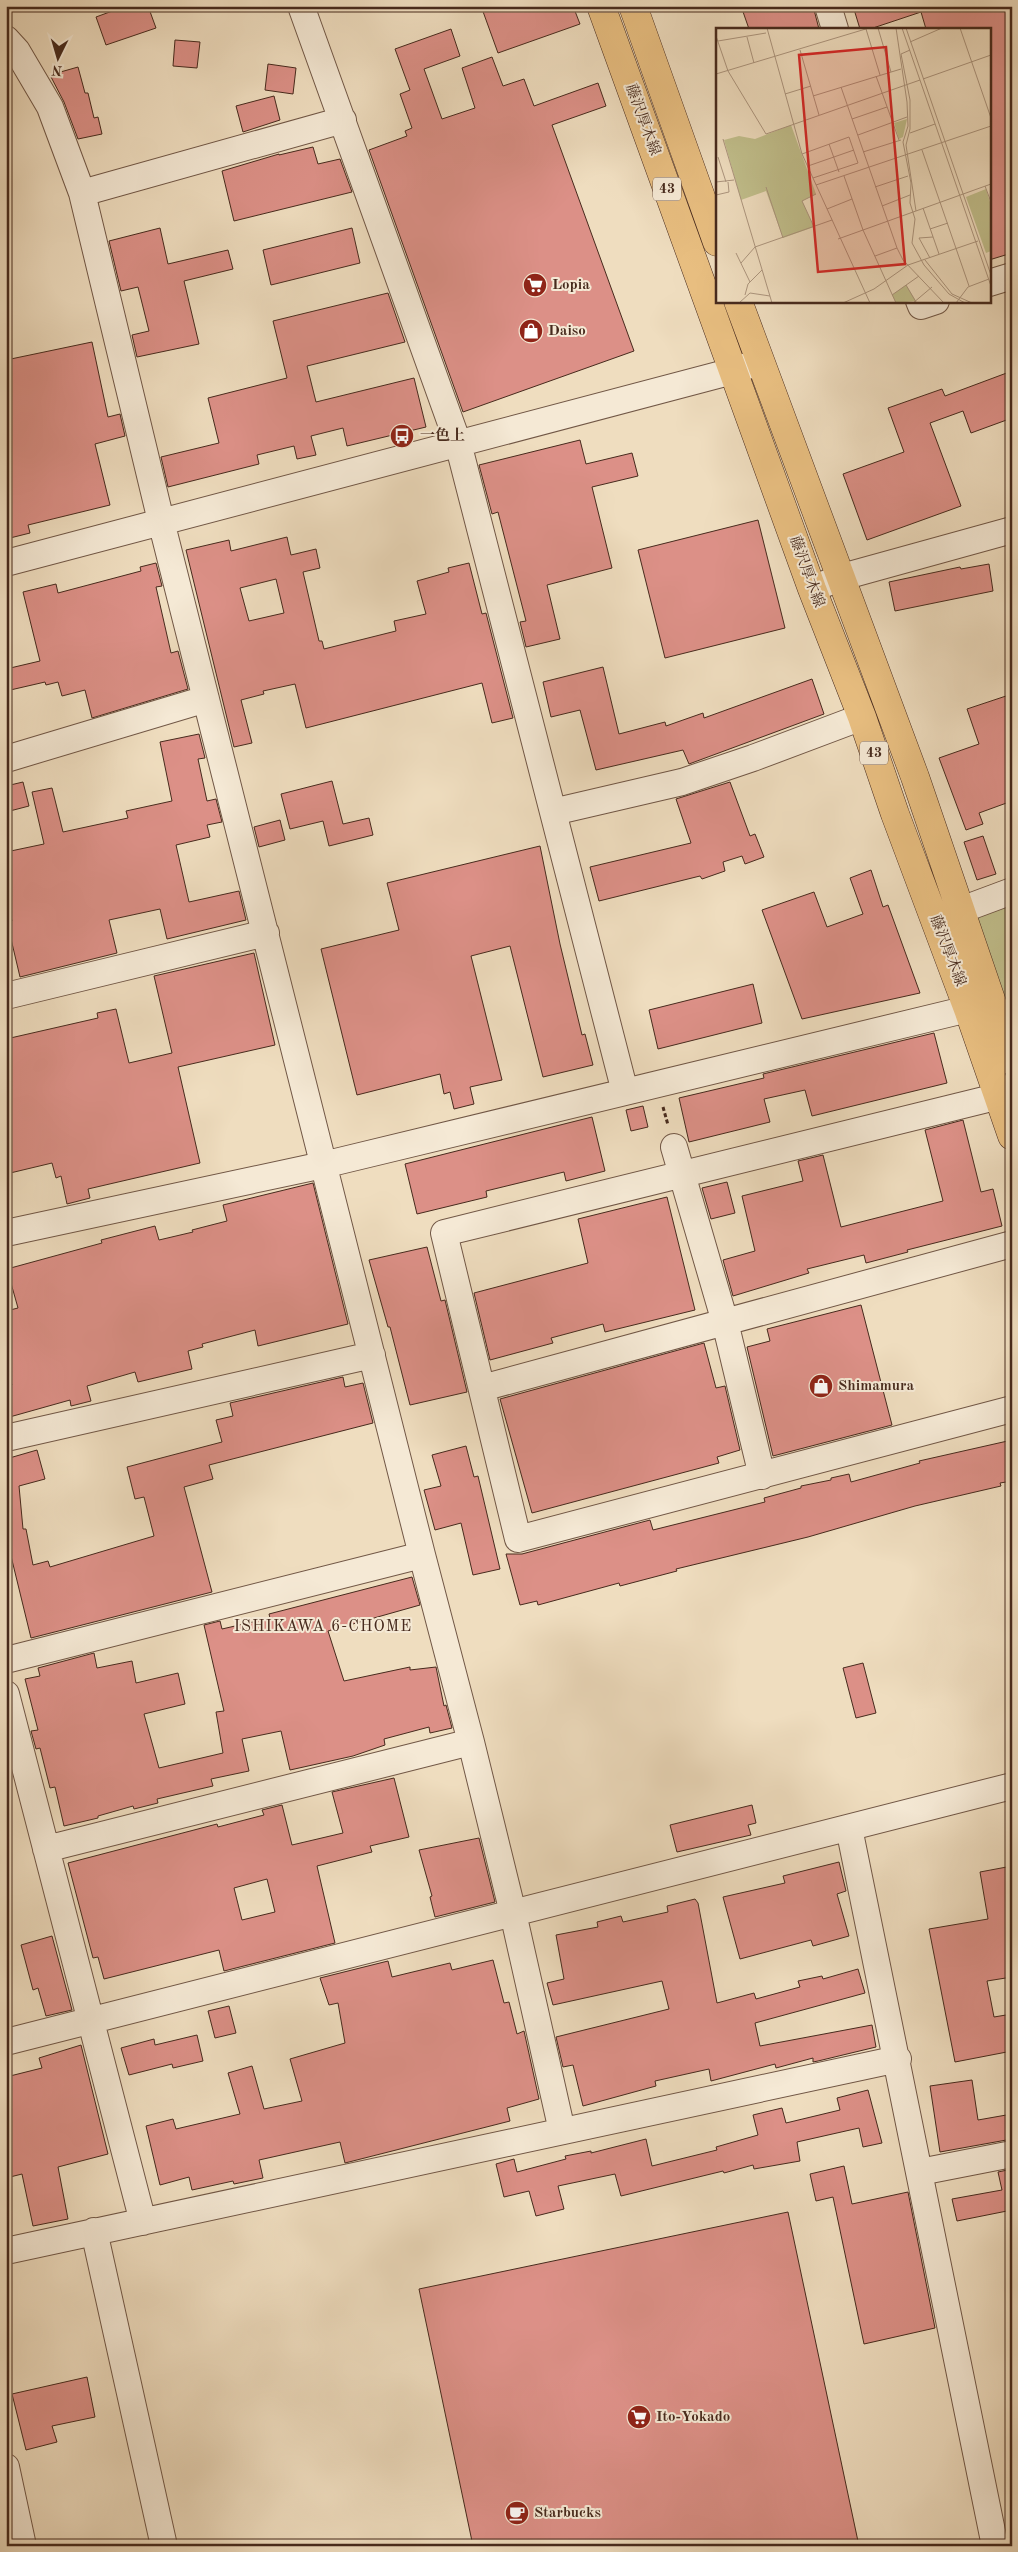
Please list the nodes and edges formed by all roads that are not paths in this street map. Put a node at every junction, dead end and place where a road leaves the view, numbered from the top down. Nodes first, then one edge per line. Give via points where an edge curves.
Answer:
1 (301, 6) edge
2 (601, 6) edge
3 (633, 6) edge
4 (828, 6) edge
5 (835, 28) edge
6 (6, 38) edge
7 (343, 120) junction
8 (82, 193) junction
9 (716, 239) edge
10 (1012, 276) edge
11 (990, 283) edge
12 (738, 302) edge
13 (919, 302) edge
14 (933, 302) edge
15 (759, 362) junction
16 (733, 371) junction
17 (458, 444) junction
18 (161, 521) junction
19 (1012, 530) edge
20 (6, 562) edge
21 (842, 577) junction
22 (812, 590) junction
23 (206, 699) junction
24 (862, 716) junction
25 (6, 759) edge
26 (553, 812) junction
27 (1012, 891) edge
28 (961, 910) junction
29 (266, 933) junction
30 (6, 996) edge
31 (968, 1009) junction
32 (1012, 1061) edge
33 (625, 1092) junction
34 (1000, 1096) junction
35 (1012, 1136) edge
36 (674, 1147) road end
37 (323, 1165) junction
38 (682, 1174) junction
39 (6, 1233) edge
40 (1012, 1244) edge
41 (725, 1322) junction
42 (372, 1355) junction
43 (482, 1388) junction
44 (1012, 1410) edge
45 (6, 1438) edge
46 (762, 1476) junction
47 (422, 1556) junction
48 (6, 1660) edge
49 (6, 1694) edge
50 (471, 1742) junction
51 (1012, 1786) edge
52 (849, 1828) junction
53 (46, 1849) junction
54 (513, 1913) junction
55 (91, 2021) junction
56 (6, 2042) edge
57 (898, 2059) junction
58 (562, 2131) junction
59 (1012, 2154) edge
60 (920, 2172) junction
61 (143, 2222) junction
62 (94, 2231) junction
63 (6, 2251) edge
64 (6, 2467) edge
65 (23, 2546) edge
66 (164, 2546) edge
67 (995, 2546) edge

1 - 7 street
2 - 16 main road, 藤沢厚木線 / 43
3 - 9 main road, 藤沢厚木線 / 43
4 - 5 street
6 - 8 street via 50,107
7 - 8 street
7 - 17 street
8 - 18 street
10 - 11 street
12 - 15 main road, 藤沢厚木線 / 43
13 - 14 street via 920,306
15 - 16 street
15 - 21 main road, 藤沢厚木線 / 43
16 - 17 street
16 - 22 main road, 藤沢厚木線 / 43
17 - 18 street
17 - 26 street
18 - 20 street
18 - 23 street
19 - 21 street
21 - 22 street
21 - 28 main road, 藤沢厚木線 / 43
22 - 24 main road, 藤沢厚木線 / 43
23 - 25 street
23 - 29 street
24 - 26 street via 682,782
24 - 31 main road, 藤沢厚木線 / 43
26 - 33 street
27 - 28 street
28 - 32 main road, 藤沢厚木線 / 43
29 - 30 street
29 - 37 street
31 - 33 street
31 - 34 main road, 藤沢厚木線 / 43
33 - 37 street
34 - 35 main road, 藤沢厚木線 / 43
34 - 38 street
36 - 38 street
37 - 39 street
37 - 42 street
38 - 41 street
38 - 43 street via 444,1232
40 - 41 street
41 - 43 street
41 - 46 street
42 - 45 street
42 - 47 street
43 - 46 street via 518,1539
44 - 46 street
47 - 48 street
47 - 50 street
49 - 53 street
50 - 53 street
50 - 54 street
51 - 52 street
52 - 54 street
52 - 57 street
53 - 55 street
54 - 55 street
54 - 58 street
55 - 56 street
55 - 61 street
57 - 58 street
57 - 60 street
58 - 61 street
59 - 60 street
60 - 67 street
61 - 62 street
62 - 63 street
62 - 66 street
64 - 65 street

